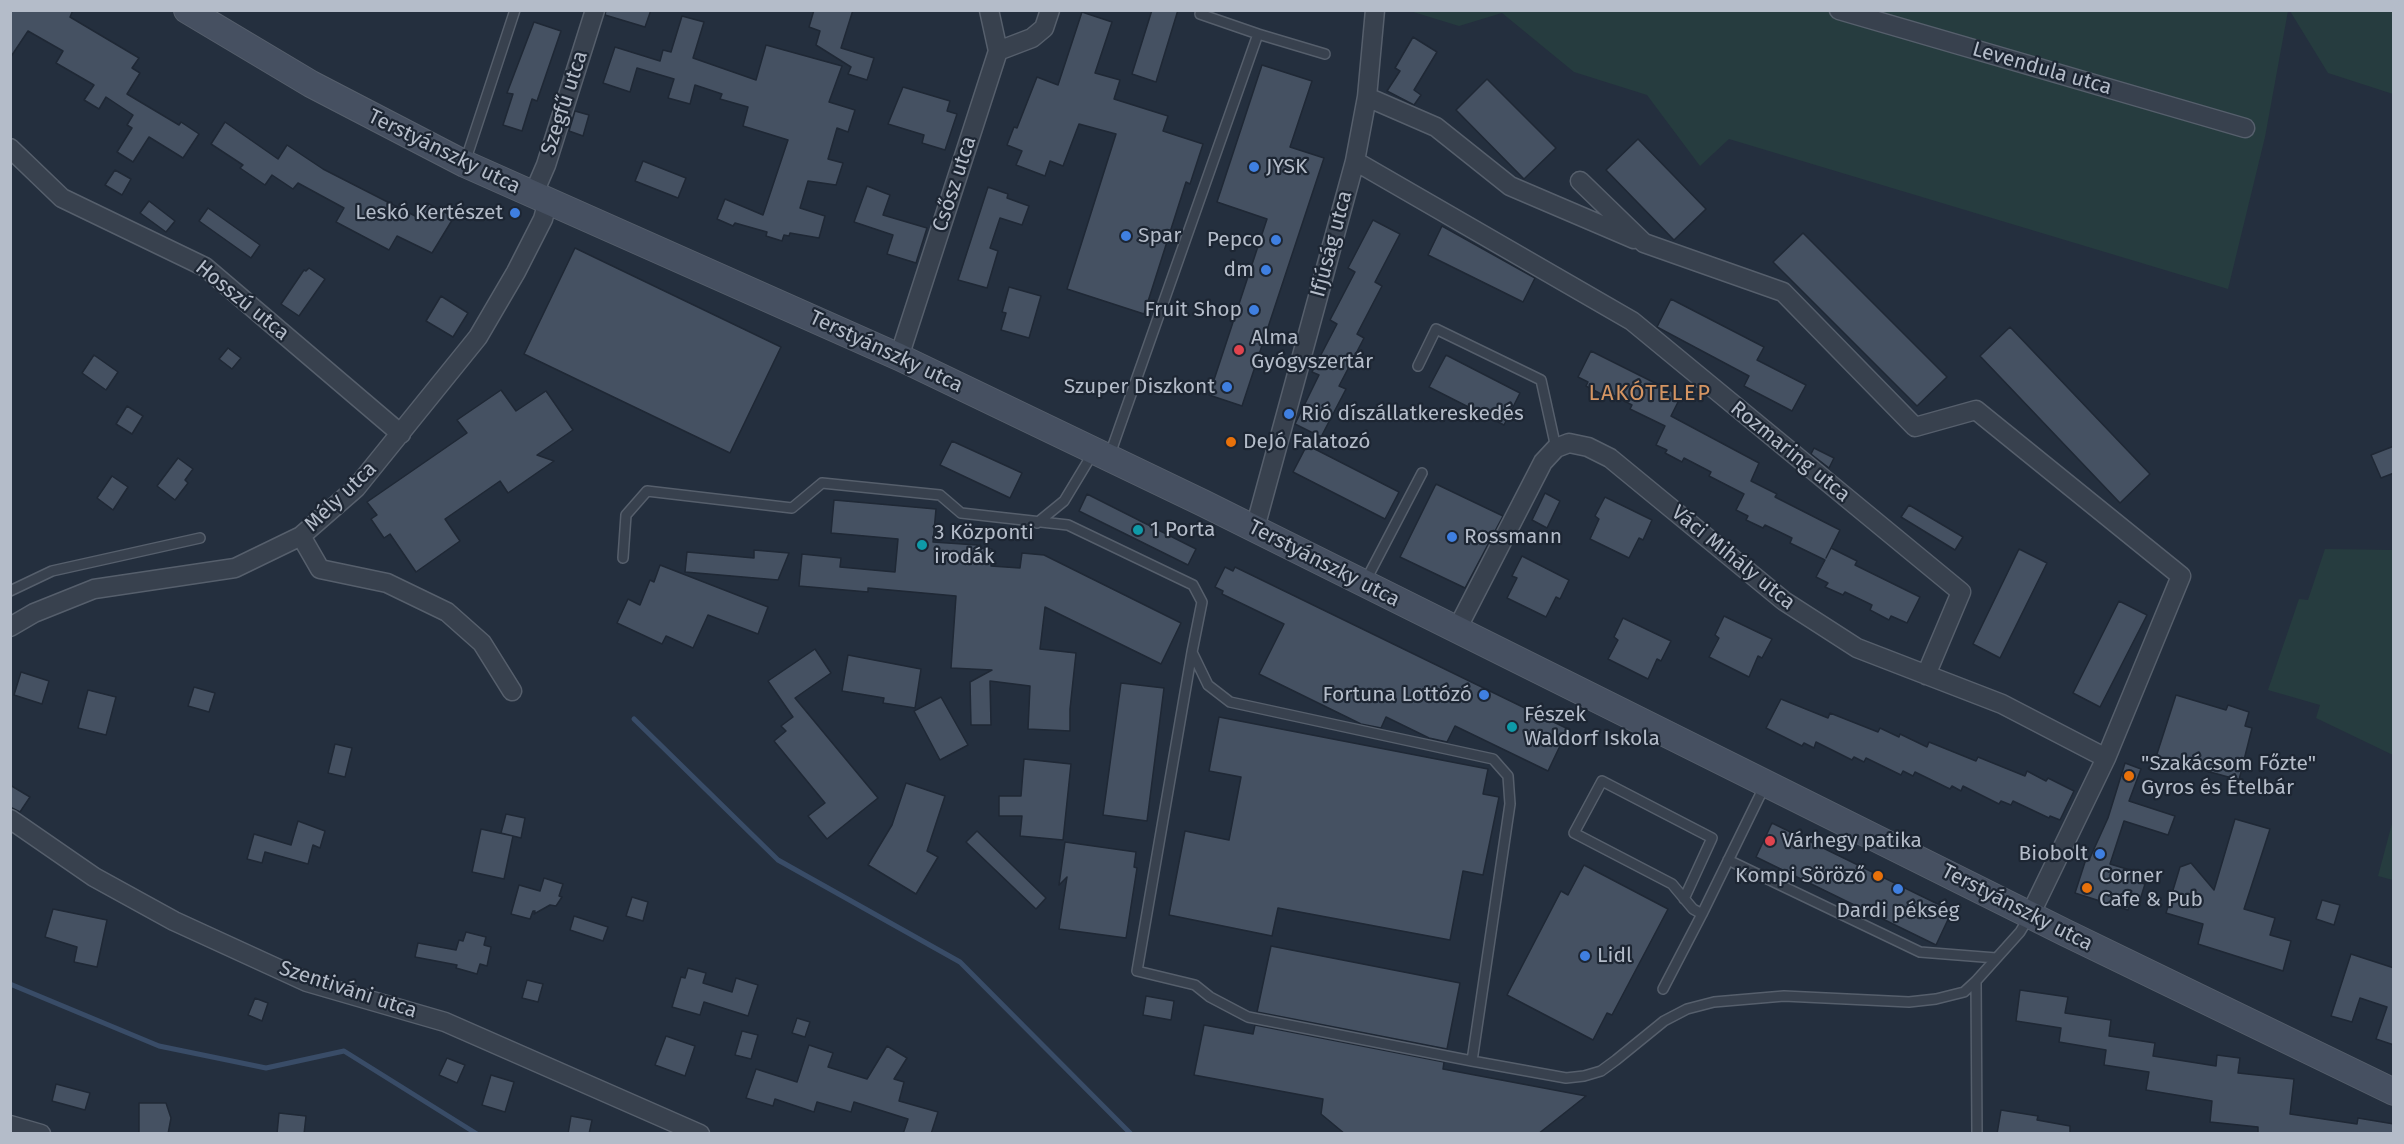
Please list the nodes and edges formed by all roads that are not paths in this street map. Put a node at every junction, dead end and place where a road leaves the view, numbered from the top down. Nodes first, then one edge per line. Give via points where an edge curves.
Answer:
1 (187, 10) edge
2 (514, 10) edge
3 (595, 10) edge
4 (989, 10) edge
5 (1050, 10) edge
6 (1375, 10) edge
7 (1839, 10) edge
8 (1200, 14) dead end
9 (1258, 34) junction
10 (998, 51) junction
11 (1325, 54) dead end
12 (1367, 97) junction
13 (2245, 128) dead end
14 (10, 148) edge
15 (1355, 161) junction
16 (465, 164) junction
17 (1580, 181) dead end
18 (540, 198) junction
19 (1644, 243) junction
20 (899, 357) junction
21 (1418, 366) dead end
22 (401, 434) junction
23 (1556, 448) junction
24 (1101, 455) junction
25 (1422, 473) dead end
26 (1037, 523) junction
27 (1255, 528) junction
28 (301, 536) junction
29 (200, 538) dead end
30 (623, 558) dead end
31 (1364, 584) junction
32 (10, 591) edge
33 (10, 627) edge
34 (1456, 631) junction
35 (1192, 652) junction
36 (1926, 675) junction
37 (512, 691) dead end
38 (2106, 758) junction
39 (1766, 783) junction
40 (10, 819) edge
41 (1728, 860) junction
42 (1684, 899) junction
43 (1702, 914) junction
44 (2030, 915) junction
45 (1996, 958) junction
46 (1976, 981) junction
47 (1663, 989) dead end
48 (1472, 1061) junction
49 (2394, 1092) edge
50 (10, 1125) edge
51 (41, 1134) edge
52 (699, 1134) edge
53 (1977, 1134) edge

1 - 16 main road, Terstyánszky utca via 311,84
2 - 16 lane
3 - 18 street, Szegfű utca via 546,165
4 - 10 street
5 - 10 street via 1044,28 1032,38
6 - 12 street, Ifjúság utca
7 - 13 street, Levendula utca
8 - 9 lane
9 - 11 lane
9 - 24 lane
10 - 20 street, Csősz utca
12 - 15 street, Ifjúság utca
12 - 19 street via 1436,127 1510,186
14 - 22 street, Hosszú utca via 62,198 205,267
15 - 27 street, Ifjúság utca
15 - 36 street, Rozmaring utca via 1632,321 1960,592
16 - 18 main road, Terstyánszky utca
17 - 19 street
18 - 20 main road, Terstyánszky utca
18 - 22 street, Mély utca via 543,219 478,337
19 - 38 street via 1783,292 1915,427 1976,410 2181,576
20 - 24 main road, Terstyánszky utca
21 - 23 lane via 1436,329 1541,380
22 - 28 street, Mély utca via 356,488
23 - 34 street via 1543,462
23 - 36 street, Váci Mihály utca via 1569,443 1610,458 1784,601 1857,648
24 - 26 lane via 1064,501
24 - 27 main road, Terstyánszky utca
25 - 31 lane
26 - 30 lane via 961,513 940,495 822,483 792,508 647,491 626,514
26 - 35 lane via 1068,525 1192,585 1202,602
27 - 31 main road, Terstyánszky utca
28 - 33 street, Mély utca via 235,568 94,589
28 - 37 street via 320,569 387,583 447,612 482,643
29 - 32 lane via 52,572
31 - 34 main road, Terstyánszky utca
34 - 39 main road, Terstyánszky utca
35 - 48 lane via 1208,685 1230,702 1493,759 1508,776 1510,804
35 - 48 lane via 1137,971 1195,985 1248,1017
36 - 38 street, Váci Mihály utca via 2002,704
38 - 44 street
39 - 41 lane
39 - 44 main road, Terstyánszky utca
40 - 52 street, Szentiváni utca via 94,877 174,921 307,981 445,1022
41 - 43 lane
41 - 45 lane via 1920,952
42 - 42 lane via 1672,884 1574,833 1602,781 1712,838
42 - 43 lane
43 - 47 lane
44 - 45 lane
44 - 49 main road, Terstyánszky utca
45 - 46 lane
46 - 48 lane via 1964,992 1909,1002 1784,996 1714,1002 1687,1009 1664,1021 1601,1071 1584,1076 1566,1078
46 - 53 lane
50 - 51 street

